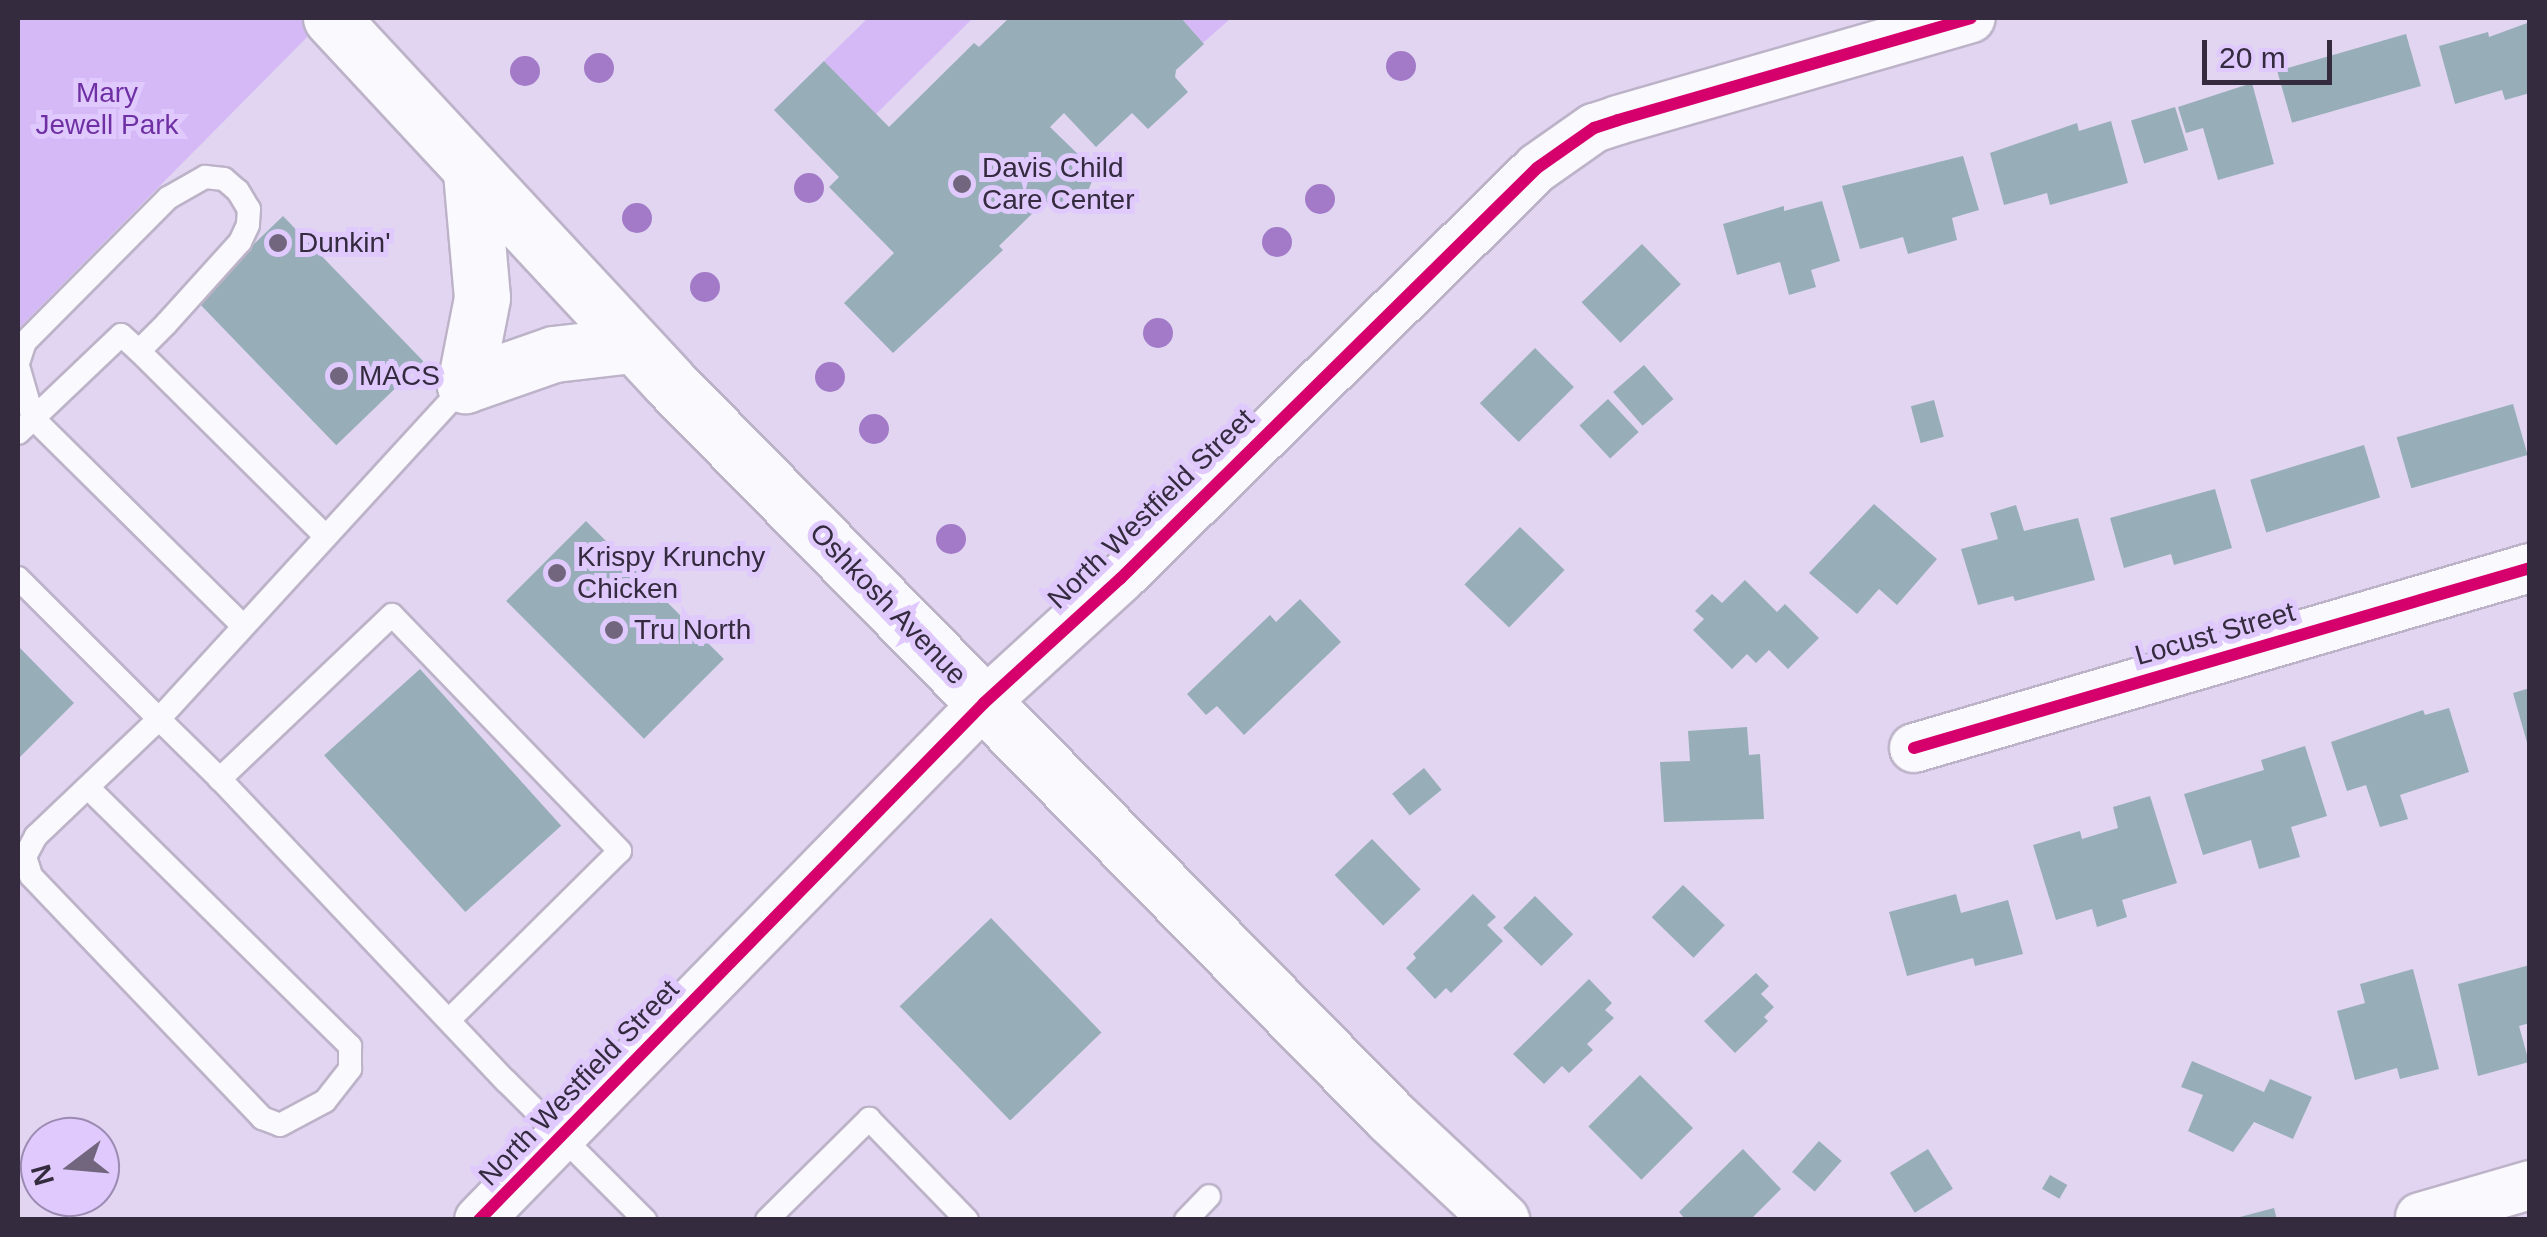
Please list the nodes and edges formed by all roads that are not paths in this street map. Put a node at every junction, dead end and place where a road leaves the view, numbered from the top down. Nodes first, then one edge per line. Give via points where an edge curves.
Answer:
1 (331, 18) edge
2 (1972, 18) edge
3 (470, 172) junction
4 (632, 345) junction
5 (139, 352) junction
6 (18, 365) edge
7 (465, 384) junction
8 (25, 425) edge
9 (325, 536) junction
10 (2530, 568) edge
11 (18, 578) edge
12 (242, 624) junction
13 (984, 703) junction
14 (158, 719) junction
15 (1914, 748) dead end
16 (220, 779) junction
17 (88, 788) junction
18 (450, 1020) junction
19 (562, 1138) junction
20 (2530, 1185) edge
21 (1209, 1196) dead end
22 (781, 1215) edge
23 (2420, 1218) edge
24 (480, 1220) edge
25 (645, 1220) edge
26 (967, 1220) edge
27 (1186, 1220) edge
28 (1501, 1220) edge

1 - 3 main road, Oshkosh Avenue
2 - 13 street, North Westfield Street via 1618,120 1576,140 1537,168 1120,579
3 - 4 main road, Oshkosh Avenue
3 - 7 main road via 482,298
4 - 7 main road via 554,354
4 - 13 main road, Oshkosh Avenue
5 - 6 lane via 240,242 249,209 224,179 205,177 168,198 25,342
5 - 8 lane via 121,335
5 - 9 lane
6 - 8 lane
7 - 9 lane
8 - 12 lane
9 - 12 lane
10 - 15 street, Locust Street
11 - 14 lane
12 - 14 lane
13 - 19 street, North Westfield Street
13 - 28 main road, Oshkosh Avenue via 1390,1117
14 - 16 lane
14 - 17 lane
16 - 18 lane
16 - 18 lane via 392,615 552,779 620,851
17 - 17 lane via 36,836 25,857 30,876 262,1118 280,1124 325,1101 350,1069 350,1046
18 - 19 lane
19 - 24 street, North Westfield Street
19 - 25 lane
20 - 23 street
21 - 27 lane
22 - 26 lane via 869,1120

